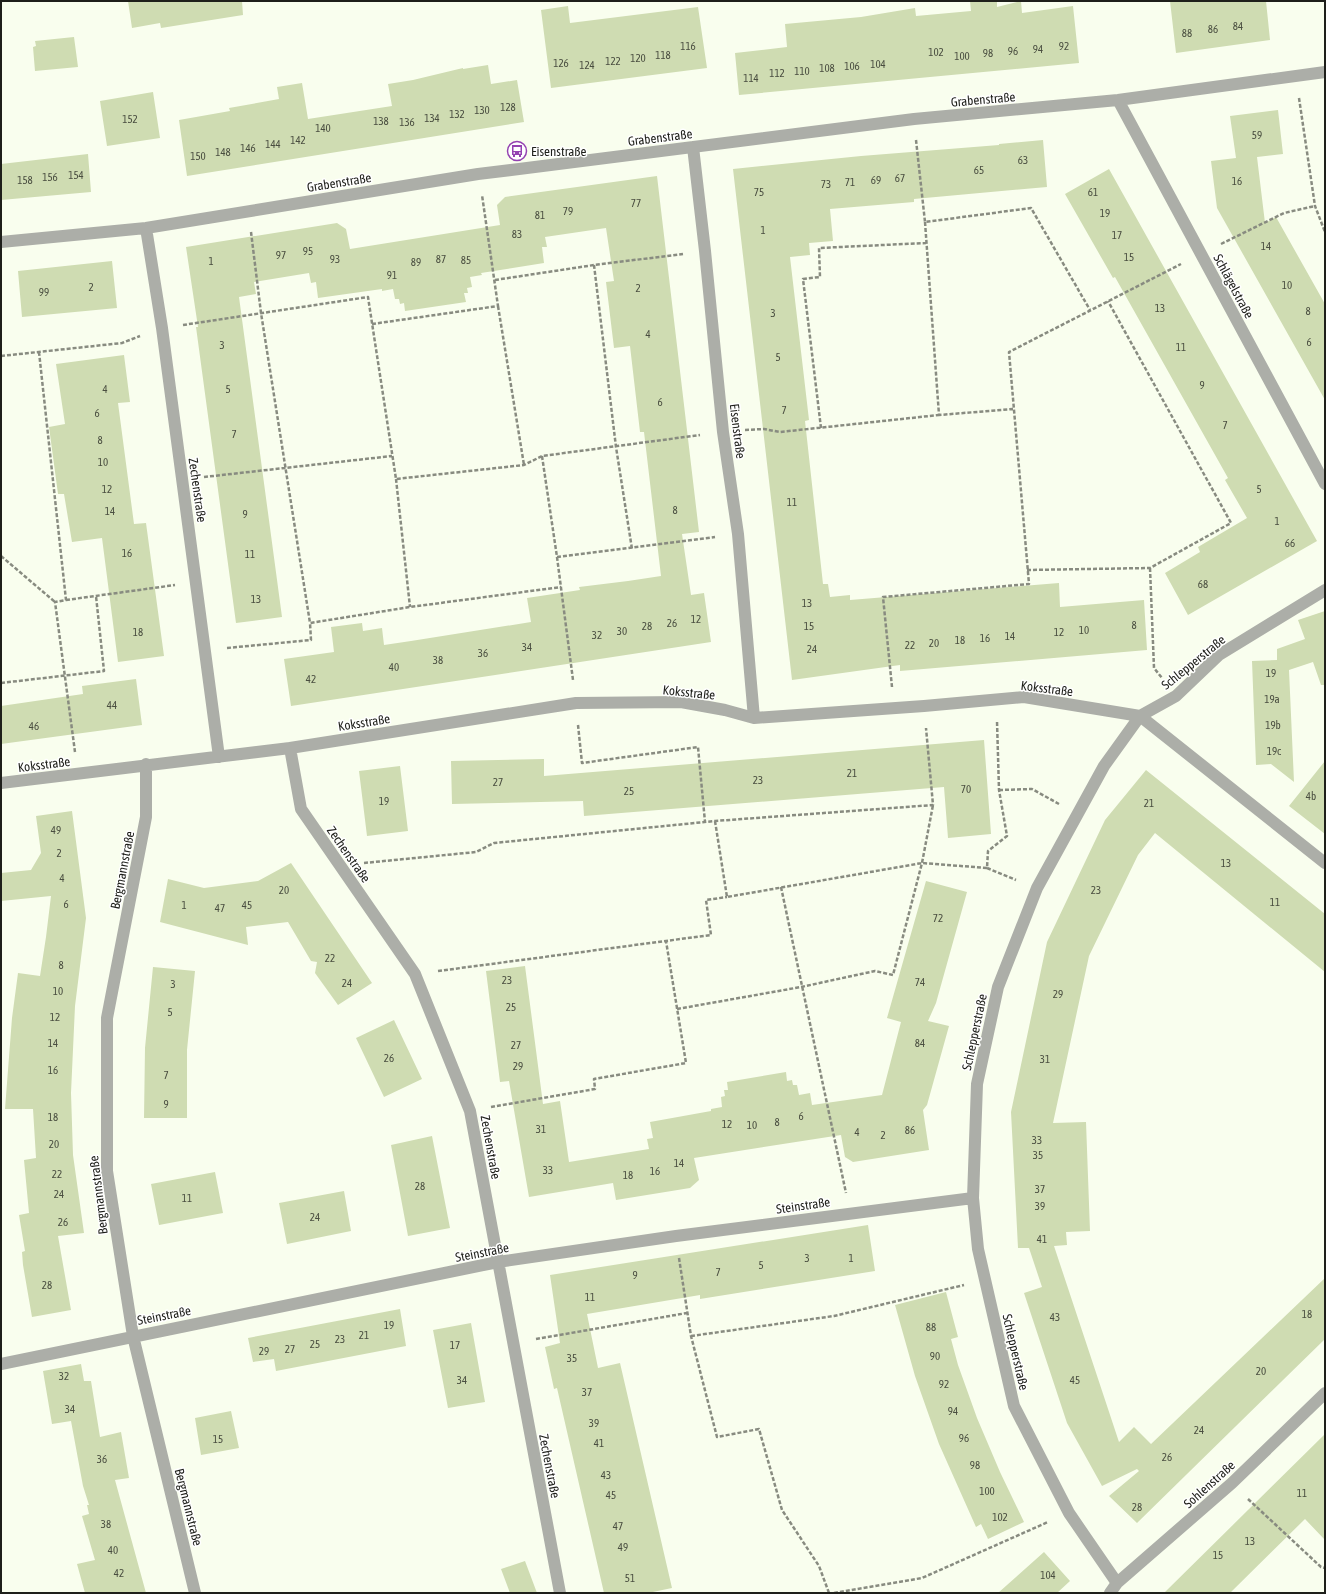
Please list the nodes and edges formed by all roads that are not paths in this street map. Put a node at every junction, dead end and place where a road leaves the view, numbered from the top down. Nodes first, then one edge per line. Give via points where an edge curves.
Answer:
1 (1325, 72) edge
2 (1118, 100) junction
3 (692, 147) junction
4 (146, 228) junction
5 (1, 242) edge
6 (1325, 484) edge
7 (1325, 590) edge
8 (1140, 716) junction
9 (754, 718) junction
10 (290, 748) junction
11 (219, 757) junction
12 (146, 764) junction
13 (1, 783) edge
14 (1325, 863) edge
15 (973, 1198) junction
16 (498, 1262) junction
17 (133, 1336) junction
18 (1, 1364) edge
19 (1325, 1393) edge
20 (1117, 1583) junction
21 (195, 1593) edge
22 (560, 1593) edge
23 (1110, 1593) edge

1 - 2 street, Grabenstraße
2 - 3 street, Grabenstraße via 914,119
2 - 6 street, Schlägelstraße
3 - 4 street, Grabenstraße via 478,174
3 - 9 street, Eisenstraße via 723,432 738,534
4 - 5 street, Grabenstraße
4 - 11 street, Zechenstraße via 183,480
7 - 8 street, Schlepperstraße via 1219,655 1176,696
8 - 9 street, Koksstraße via 1024,697
8 - 14 street, Koksstraße
8 - 15 street, Schlepperstraße via 1104,766 1037,888 998,987 977,1084
9 - 10 street, Koksstraße via 681,702 576,703
10 - 11 street, Koksstraße
10 - 16 street, Zechenstraße via 301,809 415,974 470,1111
11 - 12 street, Koksstraße
12 - 13 street, Koksstraße
12 - 17 street, Bergmannstraße via 146,817 107,1018 107,1171
15 - 16 street, Steinstraße
15 - 20 street, Schlepperstraße via 978,1249 1014,1406 1069,1513
16 - 17 street, Steinstraße
16 - 22 street, Zechenstraße
17 - 18 street, Steinstraße
17 - 21 street, Bergmannstraße
19 - 20 street, Sohlenstraße via 1232,1483
20 - 23 street, Sohlenstraße

